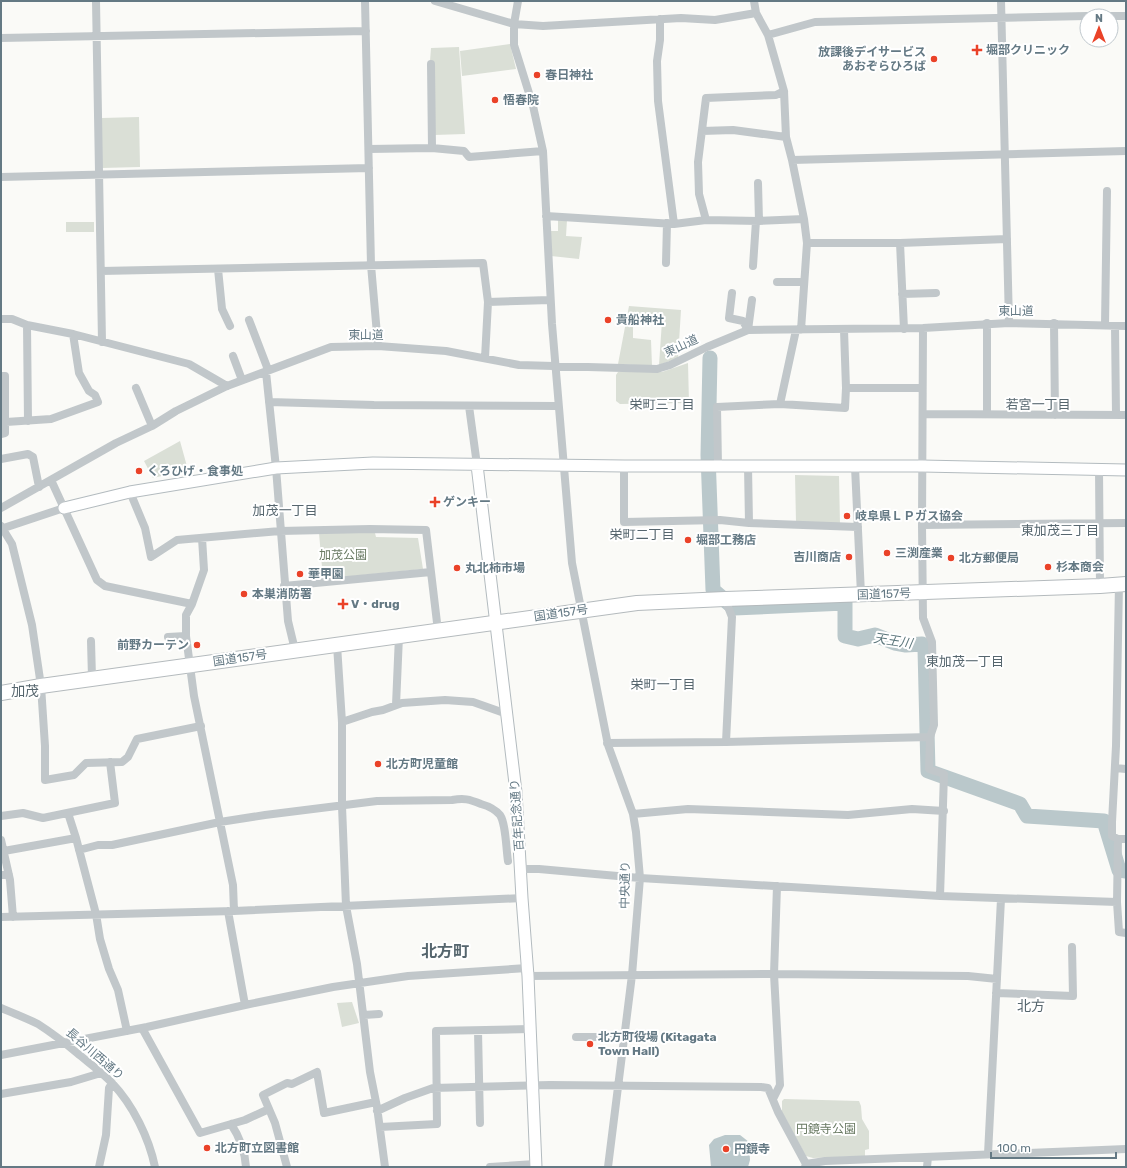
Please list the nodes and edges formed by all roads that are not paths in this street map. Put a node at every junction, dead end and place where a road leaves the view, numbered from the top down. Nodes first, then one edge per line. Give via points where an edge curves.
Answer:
1 (96, 1) edge
2 (365, 1) edge
3 (435, 1) edge
4 (518, 1) edge
5 (754, 1) edge
6 (1001, 1) edge
7 (756, 13) junction
8 (1079, 16) edge
9 (1001, 18) junction
10 (660, 19) junction
11 (514, 24) junction
12 (366, 31) junction
13 (768, 35) junction
14 (96, 37) junction
15 (1, 38) edge
16 (431, 64) dead end
17 (784, 91) junction
18 (702, 130) junction
19 (786, 137) junction
20 (432, 148) junction
21 (369, 149) junction
22 (543, 151) junction
23 (1126, 151) edge
24 (1006, 154) junction
25 (792, 160) junction
26 (369, 168) junction
27 (99, 174) junction
28 (1, 177) edge
29 (758, 184) dead end
30 (1107, 191) dead end
31 (546, 216) junction
32 (804, 219) junction
33 (706, 220) junction
34 (757, 221) junction
35 (671, 224) junction
36 (1007, 239) junction
37 (808, 243) junction
38 (900, 243) junction
39 (666, 263) dead end
40 (371, 266) junction
41 (753, 266) dead end
42 (218, 269) junction
43 (101, 272) junction
44 (777, 282) dead end
45 (804, 282) junction
46 (732, 293) dead end
47 (936, 293) dead end
48 (902, 294) junction
49 (550, 300) junction
50 (752, 300) dead end
51 (488, 302) junction
52 (1, 319) edge
53 (249, 320) dead end
54 (987, 323) junction
55 (1010, 323) junction
56 (1054, 323) junction
57 (27, 325) junction
58 (1105, 325) junction
59 (230, 326) dead end
60 (1115, 326) junction
61 (1126, 326) edge
62 (923, 328) junction
63 (904, 329) junction
64 (748, 330) junction
65 (798, 330) junction
66 (844, 330) junction
67 (73, 334) junction
68 (102, 342) junction
69 (378, 346) junction
70 (233, 356) dead end
71 (485, 358) junction
72 (555, 366) junction
73 (266, 372) junction
74 (1, 376) edge
75 (242, 380) junction
76 (227, 386) junction
77 (136, 388) dead end
78 (846, 388) junction
79 (922, 388) junction
80 (269, 402) junction
81 (780, 404) junction
82 (469, 406) junction
83 (558, 406) junction
84 (923, 414) junction
85 (987, 414) junction
86 (1055, 415) junction
87 (1116, 415) junction
88 (1126, 415) edge
89 (28, 421) junction
90 (6, 422) junction
91 (152, 426) junction
92 (1, 434) edge
93 (1, 459) edge
94 (477, 464) junction
95 (564, 465) junction
96 (624, 466) junction
97 (718, 466) junction
98 (748, 466) junction
99 (922, 466) junction
100 (856, 467) junction
101 (276, 468) junction
102 (1099, 470) junction
103 (1126, 470) edge
104 (51, 480) junction
105 (38, 487) junction
106 (130, 492) junction
107 (1, 508) edge
108 (64, 508) junction
109 (1100, 523) junction
110 (1126, 523) edge
111 (749, 524) junction
112 (922, 525) junction
113 (858, 527) junction
114 (1, 528) edge
115 (280, 531) junction
116 (202, 538) junction
117 (431, 572) junction
118 (1123, 584) edge
119 (284, 586) junction
120 (1100, 586) junction
121 (923, 592) junction
122 (861, 594) junction
123 (725, 599) junction
124 (192, 604) junction
125 (580, 610) junction
126 (496, 623) junction
127 (438, 631) junction
128 (186, 636) junction
129 (398, 636) junction
130 (168, 637) dead end
131 (91, 641) dead end
132 (337, 644) junction
133 (295, 650) junction
134 (190, 665) junction
135 (92, 678) junction
136 (42, 686) junction
137 (1, 693) edge
138 (396, 705) junction
139 (507, 714) junction
140 (342, 722) junction
141 (201, 726) junction
142 (930, 737) junction
143 (726, 742) junction
144 (607, 743) junction
145 (110, 762) junction
146 (1115, 768) junction
147 (1126, 768) edge
148 (342, 806) junction
149 (944, 811) junction
150 (68, 813) junction
151 (633, 814) junction
152 (1, 816) edge
153 (220, 822) junction
154 (76, 838) junction
155 (1122, 839) edge
156 (1, 840) edge
157 (79, 850) junction
158 (4, 852) junction
159 (508, 861) dead end
160 (521, 869) junction
161 (5, 875) edge
162 (640, 878) junction
163 (777, 886) junction
164 (940, 896) junction
165 (522, 898) junction
166 (1001, 899) junction
167 (1117, 902) junction
168 (346, 906) junction
169 (231, 911) junction
170 (96, 914) junction
171 (1, 917) edge
172 (13, 917) junction
173 (1126, 933) edge
174 (1072, 947) dead end
175 (528, 972) junction
176 (774, 974) junction
177 (632, 975) junction
178 (996, 978) junction
179 (360, 983) junction
180 (996, 993) junction
181 (245, 1004) junction
182 (1, 1008) edge
183 (379, 1014) dead end
184 (364, 1015) junction
185 (142, 1028) junction
186 (530, 1029) junction
187 (127, 1031) junction
188 (478, 1031) junction
189 (576, 1037) dead end
190 (624, 1037) junction
191 (66, 1043) junction
192 (1, 1055) edge
193 (101, 1073) junction
194 (112, 1083) junction
195 (533, 1086) junction
196 (618, 1086) junction
197 (479, 1087) junction
198 (436, 1088) junction
199 (1, 1094) edge
200 (773, 1099) junction
201 (377, 1107) junction
202 (269, 1110) junction
203 (480, 1123) dead end
204 (231, 1124) junction
205 (380, 1127) junction
206 (1126, 1149) edge
207 (988, 1154) junction
208 (928, 1157) junction
209 (805, 1165) edge
210 (536, 1166) edge
211 (99, 1167) edge
212 (155, 1167) edge
213 (246, 1167) edge
214 (287, 1167) edge
215 (385, 1167) edge
216 (490, 1167) edge
217 (608, 1167) edge
218 (927, 1167) edge

1 - 14 street
2 - 12 street
3 - 11 street
4 - 11 street, 中央通り
5 - 7 street
6 - 9 street
7 - 10 street via 715,20
7 - 13 street
8 - 9 street
9 - 13 street via 815,22
9 - 24 street
10 - 11 street via 543,26
10 - 35 street via 656,61 658,101
11 - 22 street, 中央通り via 514,45 533,106
12 - 14 street
12 - 21 street
13 - 17 street
14 - 15 street
14 - 27 street
16 - 20 street
17 - 18 street via 776,95 706,98
17 - 19 street
18 - 19 street via 733,130
18 - 33 street via 698,162 699,194
19 - 25 street
20 - 21 street
20 - 22 street via 464,151 469,157
21 - 26 street
22 - 31 street, 中央通り
23 - 24 street
24 - 25 street
24 - 36 street
25 - 32 street
26 - 27 street
26 - 40 street
27 - 28 street
27 - 43 street
29 - 34 street
30 - 58 street
31 - 35 street
31 - 49 street, 中央通り
32 - 34 street
32 - 37 street
33 - 34 street
33 - 35 street
34 - 41 street
35 - 39 street
36 - 38 street
36 - 55 street
37 - 38 street
37 - 45 street
38 - 48 street
40 - 42 street
40 - 51 street via 483,263
40 - 69 street
42 - 43 street
42 - 59 street via 222,309
43 - 68 street
44 - 45 street
45 - 65 street
46 - 64 street via 729,318 743,321
47 - 48 street
48 - 63 street
49 - 51 street
49 - 72 street, 中央通り
50 - 64 street
51 - 71 street
52 - 57 street via 12,319
53 - 73 street via 267,367
54 - 55 street, 東山道
54 - 62 street, 東山道
54 - 85 street
55 - 56 street, 東山道
56 - 58 street, 東山道
56 - 86 street
57 - 67 street
57 - 89 street
58 - 60 street, 東山道
60 - 61 street, 東山道
60 - 87 street
62 - 63 street, 東山道
62 - 79 street
63 - 66 street, 東山道
64 - 65 street, 東山道
64 - 72 street, 東山道 via 656,369
65 - 66 street, 東山道
65 - 81 street
66 - 78 street
67 - 68 street
67 - 89 street via 79,373 98,402 51,419
68 - 76 street via 189,364
69 - 71 street, 東山道 via 446,351
69 - 73 street, 東山道 via 331,347
70 - 75 street
71 - 72 street, 東山道 via 519,365
72 - 83 street, 中央通り
73 - 75 street, 東山道
73 - 80 street
74 - 90 street via 5,376
75 - 76 street, 東山道
76 - 91 street, 東山道
77 - 91 street
78 - 79 street
78 - 81 street via 845,408
79 - 84 street
80 - 82 street
80 - 101 street
81 - 97 street via 717,407
82 - 83 street
82 - 94 street
83 - 95 street, 中央通り
84 - 85 street
84 - 99 street
85 - 86 street
86 - 87 street
87 - 88 street
89 - 90 street
90 - 92 street via 5,433
91 - 104 street, 東山道
93 - 105 street via 28,454 33,457
94 - 95 street
94 - 101 street via 373,463
94 - 126 street, 百年記念通り
95 - 96 street
95 - 125 street, 中央通り via 572,563
96 - 97 street
96 - 111 street via 624,522 720,520
97 - 98 street
98 - 100 street
98 - 111 street
99 - 100 street
99 - 102 street
99 - 112 street
100 - 113 street
101 - 106 street
101 - 115 street
102 - 103 street
102 - 109 street
104 - 105 street, 東山道
104 - 108 street
105 - 107 street, 東山道
106 - 108 street
106 - 116 street via 145,528 151,557 177,540
108 - 114 street
108 - 124 street via 97,580 105,586
109 - 110 street
109 - 112 street
109 - 120 street
111 - 113 street
112 - 121 street
113 - 122 street
114 - 136 street via 12,544 19,570 32,624
115 - 116 street
115 - 117 street via 426,530
115 - 119 street
116 - 124 street via 204,570
117 - 119 street
117 - 127 street
118 - 120 highway, 国道157号
118 - 146 street
119 - 133 street
120 - 121 highway, 国道157号
121 - 122 highway, 国道157号
121 - 142 street via 924,618 932,642 934,725
122 - 123 highway, 国道157号
123 - 125 highway, 国道157号 via 637,603
123 - 143 street via 732,617
124 - 128 street via 186,615
125 - 126 highway, 国道157号
125 - 144 street, 中央通り
126 - 127 highway, 国道157号
126 - 139 street, 百年記念通り
127 - 129 highway, 国道157号
128 - 130 street
128 - 134 street
129 - 132 highway, 国道157号
129 - 138 street
131 - 135 street
132 - 133 highway, 国道157号
132 - 140 street
133 - 134 highway, 国道157号
134 - 135 highway, 国道157号
134 - 141 street
135 - 136 highway, 国道157号
136 - 137 highway, 国道157号
136 - 145 street via 45,780 74,775 86,763
138 - 139 street via 445,700 473,702
138 - 140 street
139 - 160 street, 百年記念通り
140 - 148 street
141 - 145 street via 137,739 128,757 122,762
141 - 153 street
142 - 143 street
142 - 149 street via 929,769 944,774
143 - 144 street
144 - 151 street, 中央通り
145 - 150 street via 115,803
146 - 147 street
146 - 155 street via 1112,836
148 - 153 street via 265,814
148 - 159 street via 377,801 463,798 477,802 494,810 500,816
148 - 168 street
149 - 151 street via 912,809 848,815 688,808
149 - 164 street
150 - 152 street via 43,818 23,813
150 - 154 street
151 - 162 street, 中央通り
153 - 157 street
153 - 169 street via 234,885
154 - 157 street
154 - 158 street
155 - 167 street
156 - 158 street
157 - 170 street
158 - 161 street
160 - 162 street
160 - 165 street, 百年記念通り
161 - 172 street
162 - 163 street
162 - 177 street, 中央通り
163 - 164 street
163 - 176 street
164 - 166 street
165 - 168 street
165 - 175 street, 百年記念通り
166 - 167 street
166 - 178 street
167 - 173 street via 1119,932
168 - 169 street
168 - 179 street
169 - 170 street
169 - 181 street
170 - 172 street
170 - 187 street via 100,939 118,990
171 - 172 street
174 - 180 street via 1073,996
175 - 177 street
175 - 179 street via 408,976
175 - 186 street, 百年記念通り
176 - 177 street
176 - 178 street
176 - 200 street via 780,1085
177 - 190 street, 中央通り
178 - 180 street
179 - 181 street
179 - 184 street
180 - 207 street
181 - 185 street
182 - 191 street, 長谷川西通り via 36,1024
183 - 184 street
184 - 201 street via 370,1072
185 - 187 street
185 - 204 street via 200,1133
186 - 188 street
186 - 195 street, 百年記念通り
187 - 191 street
188 - 197 street
188 - 198 street via 436,1032
189 - 190 street
190 - 196 street, 中央通り
191 - 192 street
191 - 193 street, 長谷川西通り
193 - 194 street, 長谷川西通り
193 - 199 street via 71,1082
194 - 211 street via 109,1088 106,1135
194 - 212 street, 長谷川西通り via 127,1102 140,1126 151,1150
195 - 196 street
195 - 197 street
195 - 210 street, 百年記念通り
196 - 200 street via 761,1087 768,1088
196 - 217 street, 中央通り
197 - 198 street
197 - 203 street
198 - 201 street
198 - 205 street via 437,1124
200 - 209 street
201 - 202 street via 324,1113 317,1072 263,1095
201 - 205 street
202 - 204 street
202 - 214 street
204 - 213 street
205 - 215 street
206 - 207 street
207 - 208 street
208 - 209 street via 825,1161
208 - 218 street
210 - 216 street

